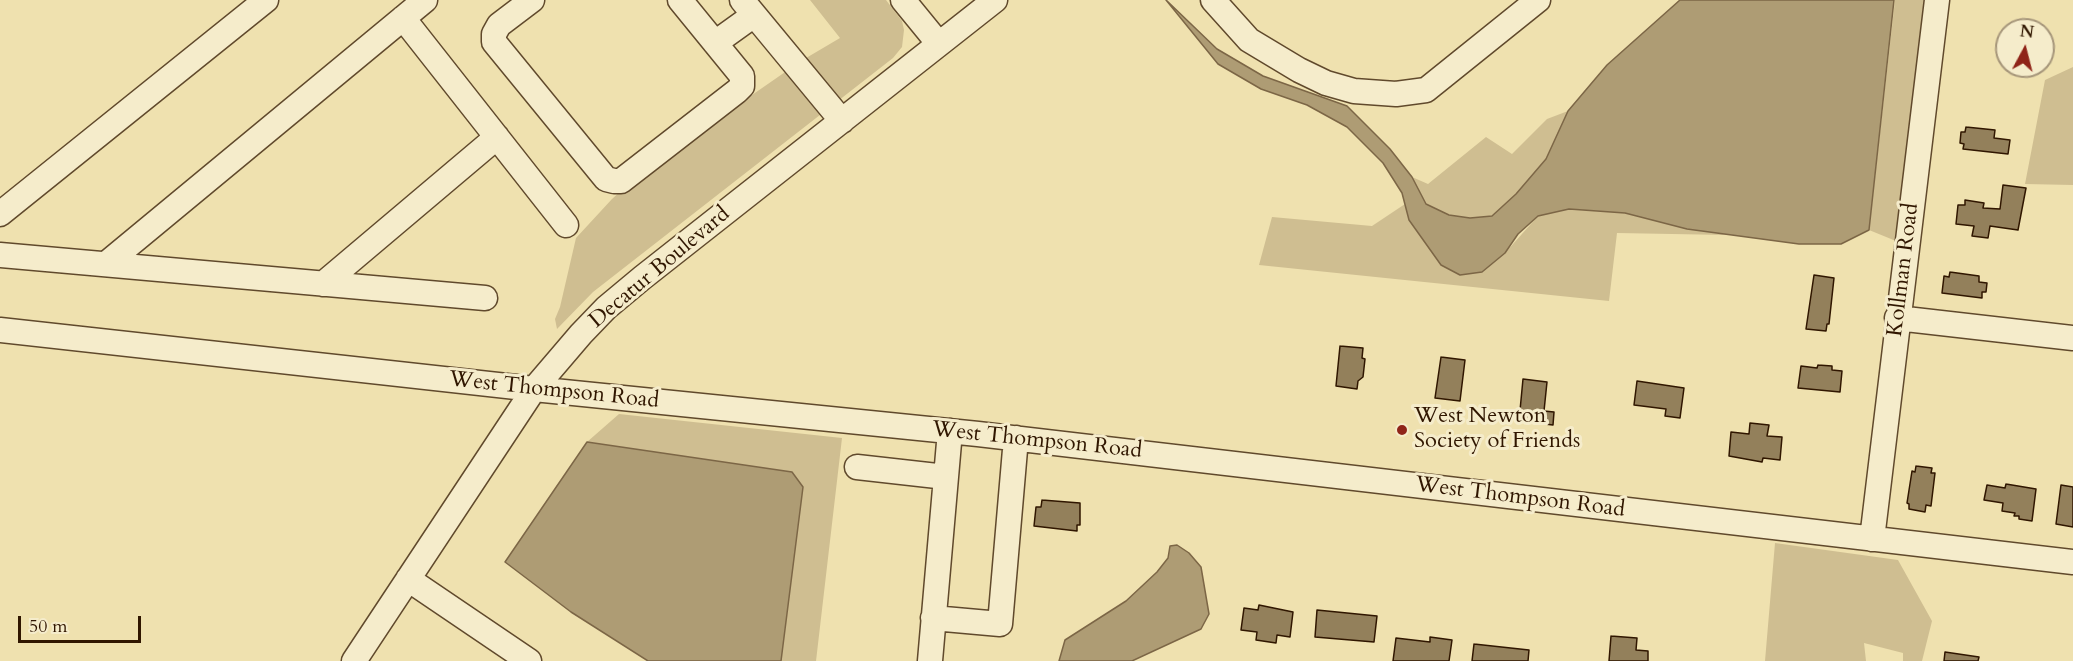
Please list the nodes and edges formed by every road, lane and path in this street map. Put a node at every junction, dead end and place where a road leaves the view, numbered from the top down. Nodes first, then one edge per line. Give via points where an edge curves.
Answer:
1 (266, 0) edge
2 (425, 0) edge
3 (532, 0) edge
4 (680, 0) edge
5 (995, 0) edge
6 (1213, 0) edge
7 (1538, 0) edge
8 (1937, 0) edge
9 (906, 2) edge
10 (748, 7) edge
11 (403, 18) junction
12 (715, 44) junction
13 (939, 44) junction
14 (842, 121) junction
15 (497, 137) junction
16 (0, 214) edge
17 (566, 225) dead end
18 (0, 255) edge
19 (106, 264) junction
20 (323, 284) junction
21 (485, 298) dead end
22 (1897, 318) junction
23 (0, 330) edge
24 (2073, 338) edge
25 (534, 389) junction
26 (950, 431) junction
27 (1016, 438) junction
28 (857, 466) dead end
29 (946, 477) junction
30 (1872, 539) junction
31 (2073, 562) edge
32 (408, 579) junction
33 (933, 618) junction
34 (354, 661) edge
35 (529, 661) edge
36 (930, 661) edge

1 - 16 street
2 - 11 street
3 - 12 street via 500,25 494,42 606,179 614,181 621,181 742,86 742,76
4 - 12 street
5 - 13 street, Decatur Boulevard
6 - 7 street via 1249,40 1299,70 1354,90 1396,94 1426,90
8 - 22 street, Kollman Road
9 - 13 street
10 - 12 street
10 - 14 street
11 - 15 street
11 - 19 street
13 - 14 street, Decatur Boulevard
14 - 25 street, Decatur Boulevard via 606,308
15 - 17 street
15 - 20 street
18 - 19 street
19 - 20 street
20 - 21 street
22 - 24 street
22 - 30 street, Kollman Road
23 - 25 street, West Thompson Road
25 - 26 street, West Thompson Road
25 - 32 street, Decatur Boulevard
26 - 27 street, West Thompson Road
26 - 29 street
27 - 30 street, West Thompson Road
27 - 33 street via 1000,624
28 - 29 street
29 - 33 street
30 - 31 street, West Thompson Road
32 - 34 street, Decatur Boulevard
32 - 35 street
33 - 36 street

